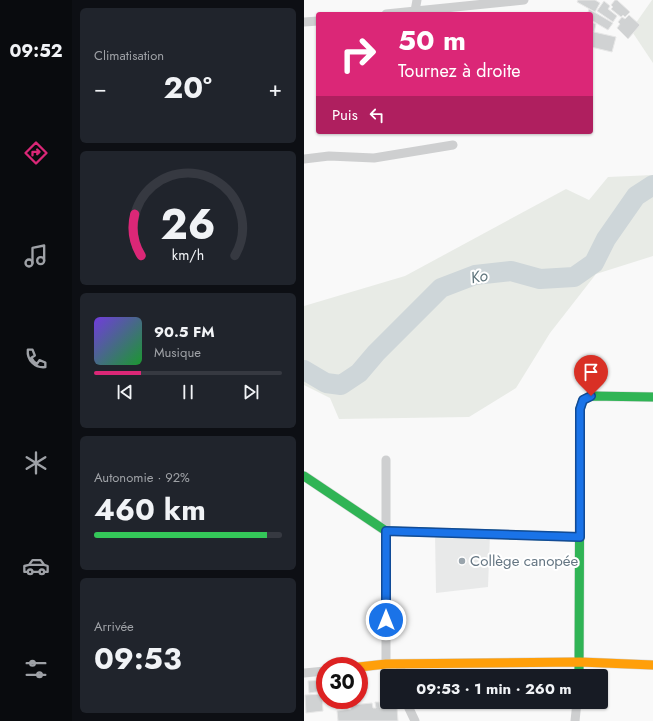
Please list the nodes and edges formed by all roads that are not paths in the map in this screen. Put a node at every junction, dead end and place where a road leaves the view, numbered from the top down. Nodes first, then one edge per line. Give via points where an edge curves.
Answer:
1 (417, 0) edge
2 (524, 0) edge
3 (415, 11) junction
4 (405, 12) edge
5 (316, 21) edge
6 (304, 22) edge
7 (453, 146) dead end
8 (304, 158) edge
9 (653, 397) edge
10 (386, 460) dead end
11 (304, 476) edge
12 (386, 531) junction
13 (580, 537) junction
14 (580, 662) junction
15 (386, 664) junction
16 (400, 664) junction
17 (653, 664) edge
18 (368, 666) edge
19 (401, 669) edge
20 (580, 669) edge
21 (316, 672) edge
22 (304, 673) edge
23 (409, 709) edge
24 (576, 709) edge
25 (415, 721) edge
26 (575, 721) edge

1 - 3 street
2 - 3 street
3 - 4 street
5 - 6 street
7 - 8 street via 374,158
9 - 13 street via 591,396 583,400 580,409
10 - 12 street
11 - 12 street
12 - 13 street
12 - 15 street
13 - 14 street
14 - 16 street
14 - 17 street
14 - 20 street
15 - 16 street
15 - 18 street
16 - 19 street
21 - 22 street
23 - 25 street
24 - 26 street

